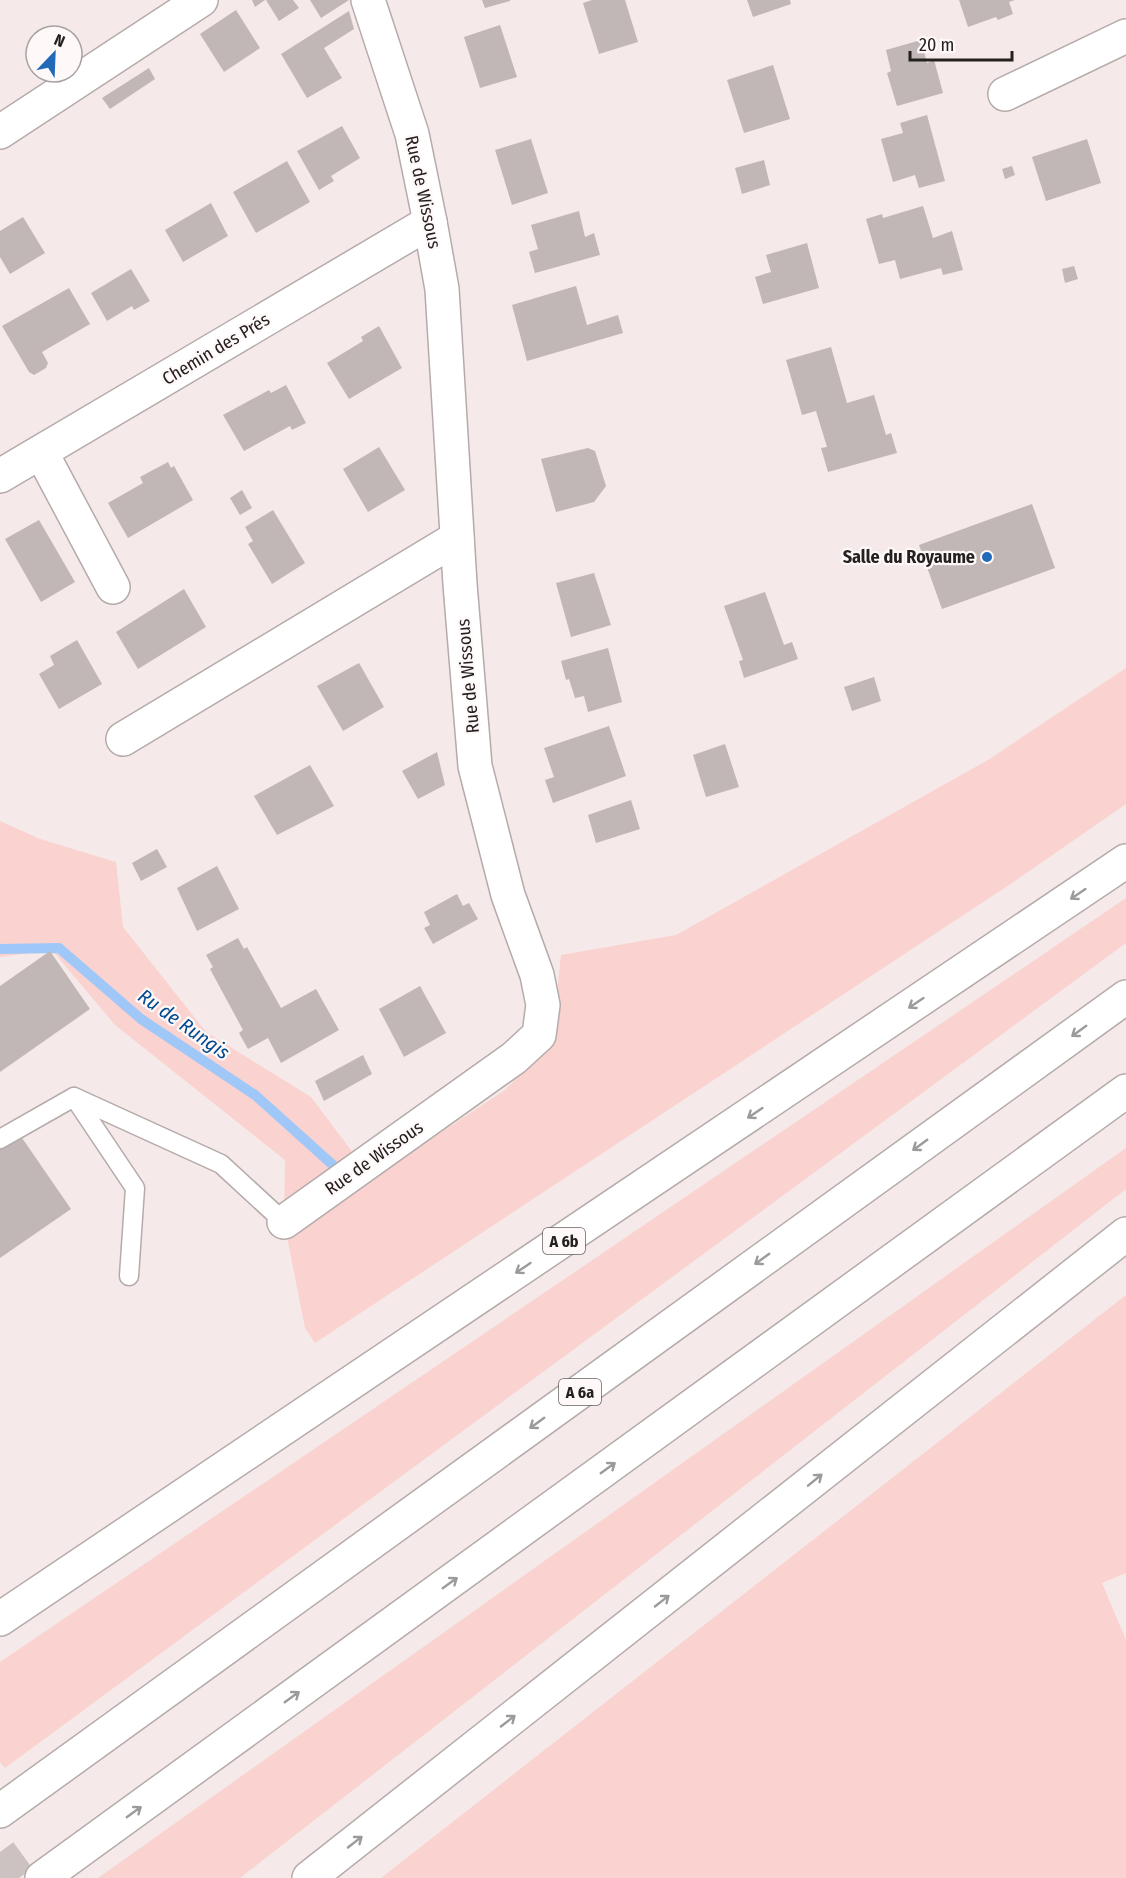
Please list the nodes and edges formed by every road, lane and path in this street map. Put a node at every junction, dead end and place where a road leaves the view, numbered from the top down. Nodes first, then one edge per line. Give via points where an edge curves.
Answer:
1 (201, 0) edge
2 (368, 0) edge
3 (1126, 36) edge
4 (1005, 94) dead end
5 (0, 132) edge
6 (430, 222) junction
7 (41, 452) junction
8 (0, 476) edge
9 (457, 538) junction
10 (113, 587) dead end
11 (123, 739) dead end
12 (1126, 861) edge
13 (1126, 997) edge
14 (1126, 1091) edge
15 (74, 1097) junction
16 (0, 1139) edge
17 (284, 1222) joint
18 (1126, 1234) edge
19 (129, 1276) dead end
20 (0, 1619) edge
21 (0, 1811) edge
22 (42, 1878) edge
23 (309, 1878) edge

1 - 5 main road
2 - 6 main road, Rue de Wissous via 412,134
3 - 4 main road
6 - 7 main road, Chemin des Prés
6 - 9 main road, Rue de Wissous via 442,289
7 - 8 main road, Chemin des Prés
7 - 10 main road
9 - 11 main road
9 - 17 main road, Rue de Wissous via 475,766 508,895 537,975 543,1005 539,1035 514,1058
12 -> 20 main road, A 6b
13 -> 21 main road, A 6a
22 -> 14 main road
15 - 16 lane
15 - 17 lane via 221,1164
15 - 19 lane via 135,1188
23 -> 18 main road

